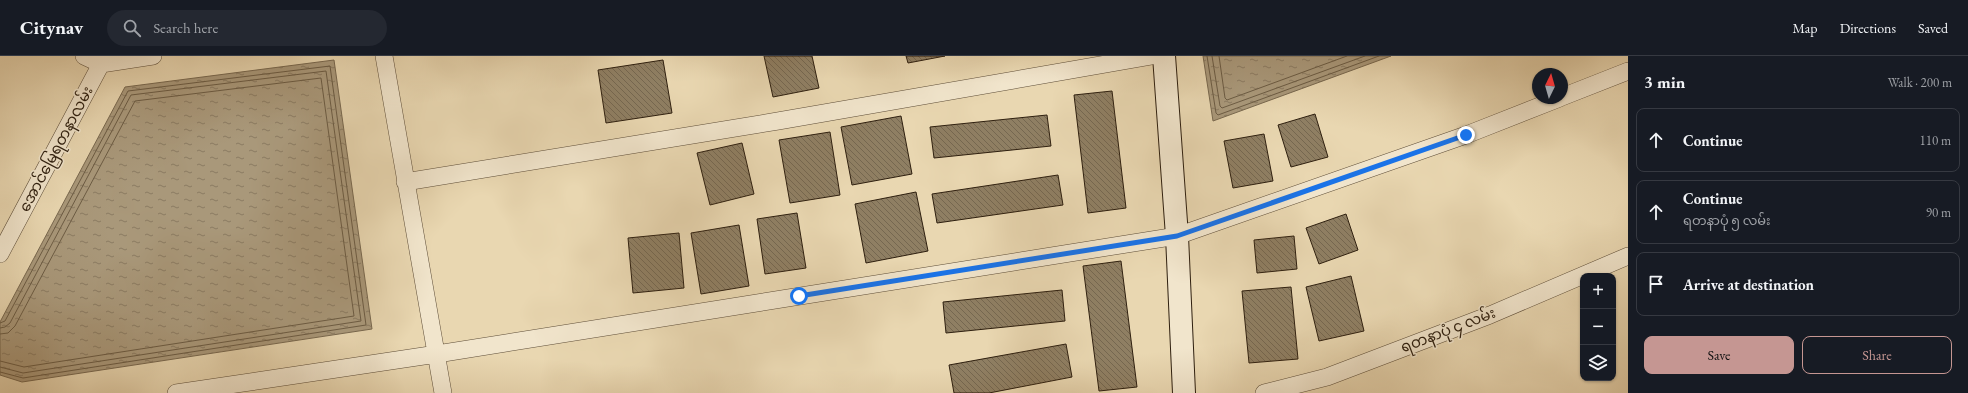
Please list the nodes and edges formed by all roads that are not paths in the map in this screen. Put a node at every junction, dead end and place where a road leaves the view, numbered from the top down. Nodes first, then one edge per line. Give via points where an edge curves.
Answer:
1 (84, 56) edge
2 (153, 56) edge
3 (384, 56) edge
4 (1152, 56) edge
5 (1164, 56) edge
6 (101, 64) junction
7 (1628, 71) edge
8 (1568, 95) edge
9 (1546, 104) edge
10 (405, 182) junction
11 (1177, 236) junction
12 (0, 254) edge
13 (1628, 256) edge
14 (437, 354) junction
15 (176, 393) edge
16 (443, 393) edge
17 (1184, 393) edge
18 (1264, 393) edge

1 - 6 street
2 - 6 street
3 - 10 street
4 - 10 street via 770,123
5 - 11 main road
6 - 12 street, အောင်မြေရတနာလမ်း
7 - 8 street
9 - 11 street via 1466,135
10 - 14 street
11 - 14 street
11 - 17 main road
13 - 18 street, ရတနာပုံ ၄ လမ်း via 1490,314 1327,377
14 - 15 street
14 - 16 street

